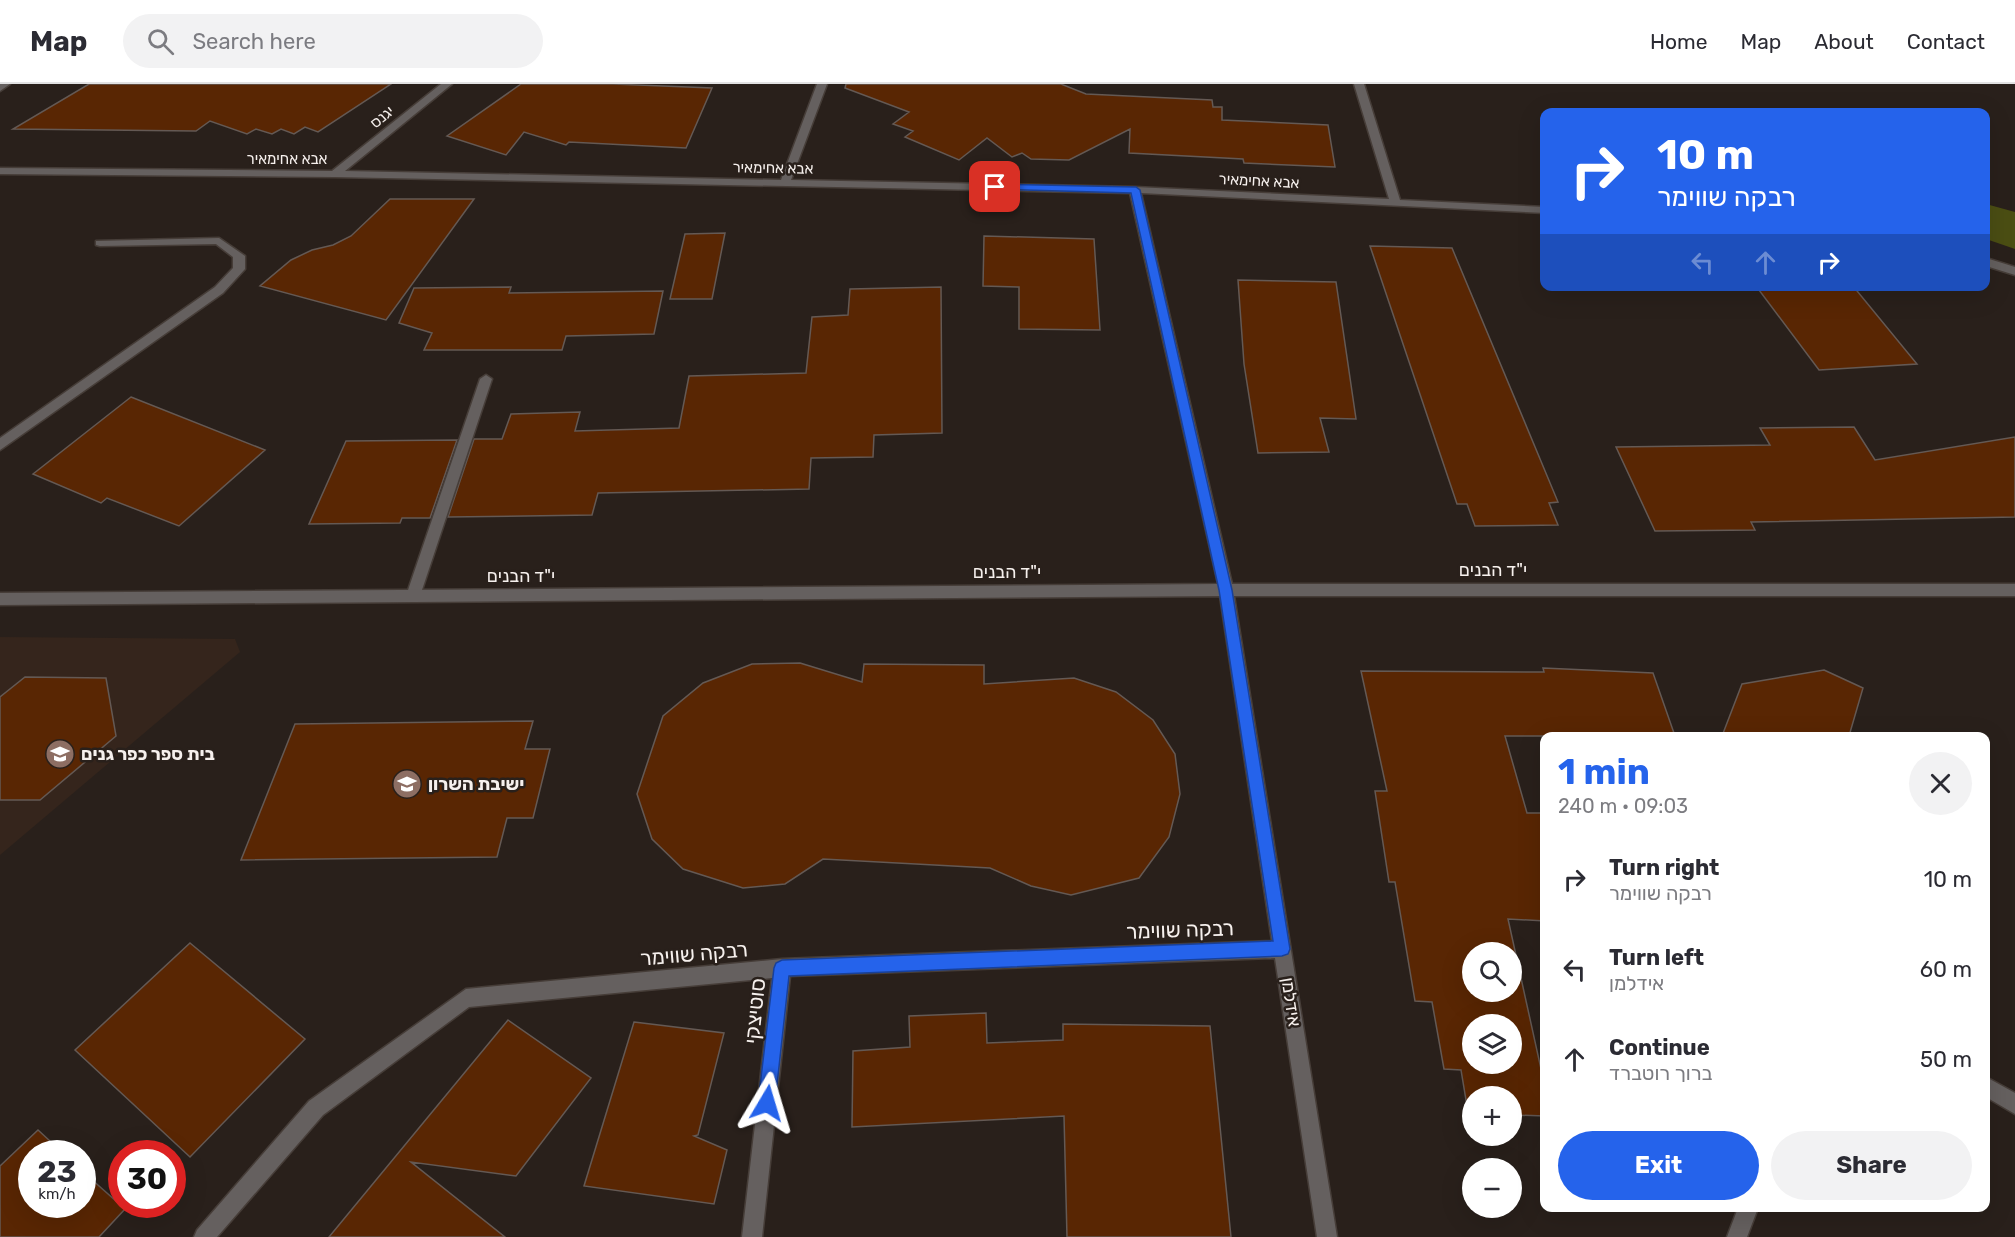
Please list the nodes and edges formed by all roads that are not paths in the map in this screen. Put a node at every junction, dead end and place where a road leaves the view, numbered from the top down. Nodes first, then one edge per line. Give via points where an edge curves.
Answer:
1 (5, 84) edge
2 (447, 84) edge
3 (822, 84) edge
4 (1359, 84) edge
5 (0, 88) edge
6 (0, 171) edge
7 (335, 174) junction
8 (785, 183) junction
9 (1136, 190) junction
10 (1395, 202) junction
11 (1540, 210) edge
12 (100, 243) dead end
13 (1990, 263) edge
14 (2015, 271) edge
15 (486, 379) dead end
16 (0, 445) edge
17 (1226, 590) junction
18 (2015, 590) edge
19 (413, 596) junction
20 (0, 599) edge
21 (1282, 949) junction
22 (782, 968) junction
23 (1990, 1088) edge
24 (2015, 1104) edge
25 (1746, 1212) edge
26 (204, 1237) edge
27 (752, 1237) edge
28 (1327, 1237) edge
29 (1737, 1237) edge

1 - 5 street
2 - 7 street, יגנס
3 - 8 street
4 - 10 street
6 - 7 street, אבא אחימאיר
7 - 8 street, אבא אחימאיר
8 - 9 street, אבא אחימאיר
9 - 10 street, אבא אחימאיר
9 - 17 street, אידלמן
10 - 11 street, אבא אחימאיר
12 - 16 street via 219,241 239,256 239,269 219,290
13 - 14 street
15 - 19 street
17 - 18 street, י"ד הבנים
17 - 19 street, י"ד הבנים
17 - 21 street, אידלמן
19 - 20 street, י"ד הבנים
21 - 22 street, רבקה שווימר
21 - 28 street, אידלמן
22 - 26 street, רבקה שווימר via 466,998 316,1108
22 - 27 street, סוטיצקי
23 - 24 street
25 - 29 street

